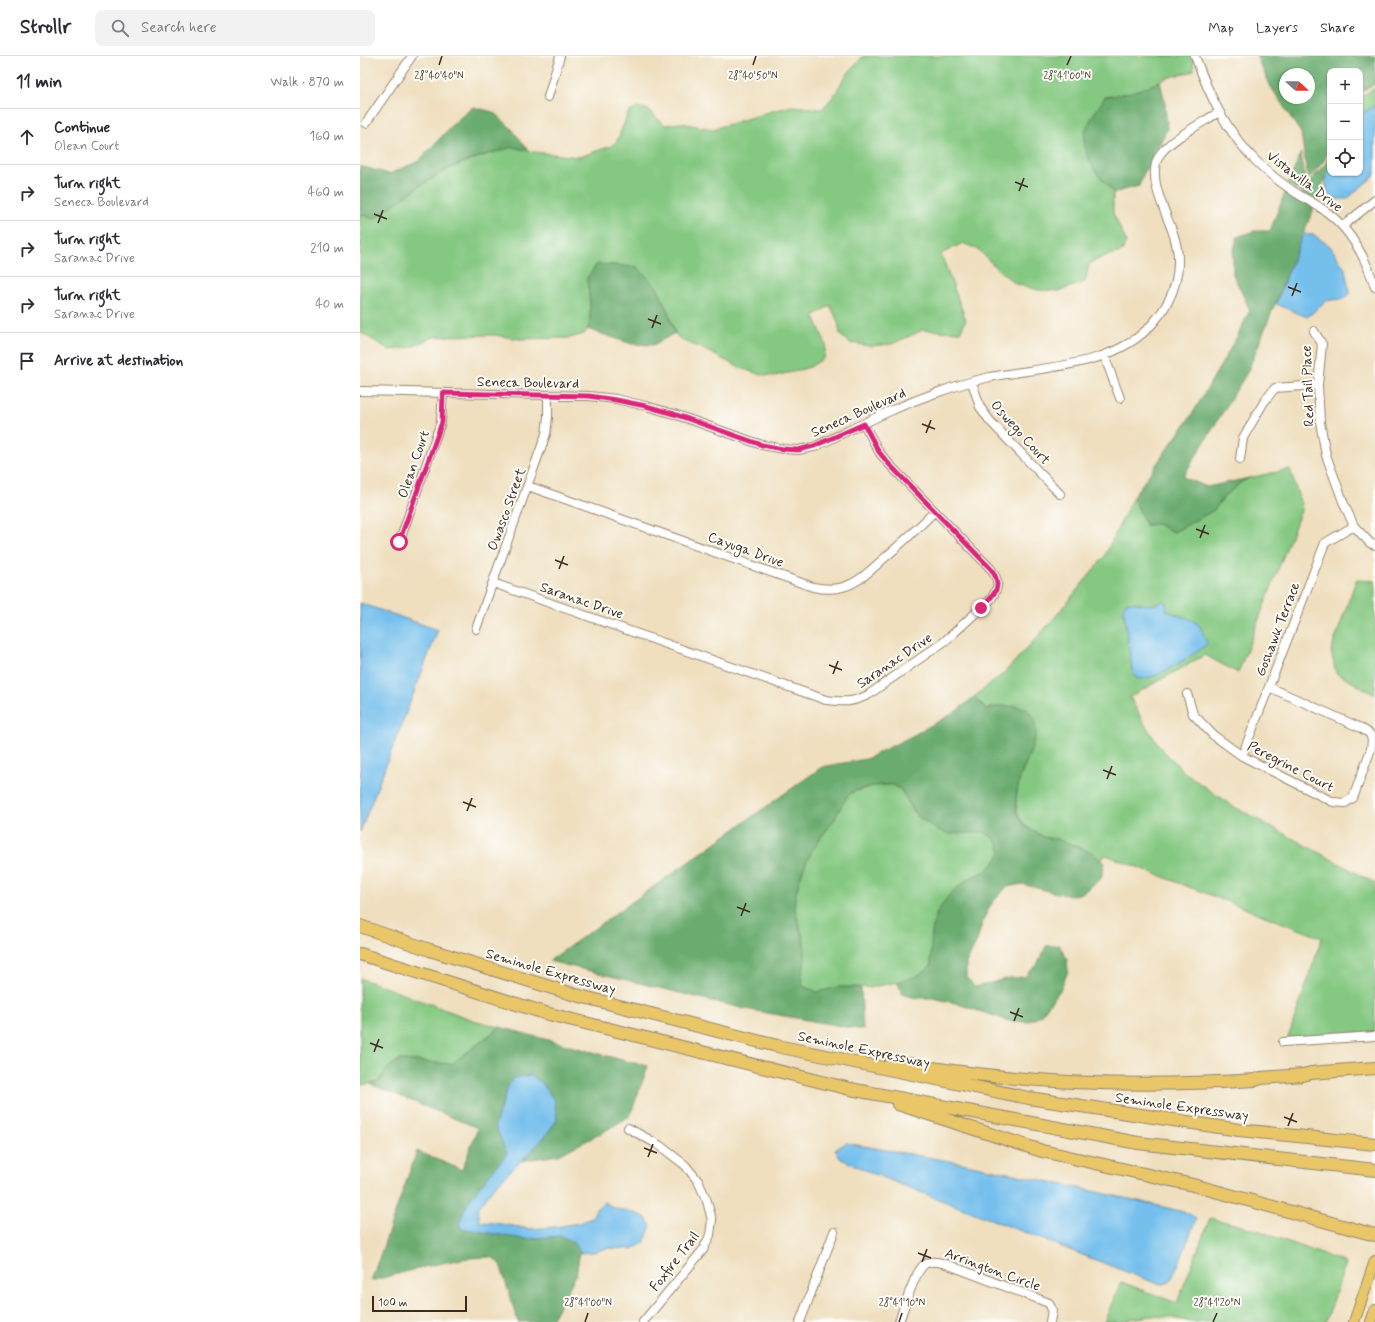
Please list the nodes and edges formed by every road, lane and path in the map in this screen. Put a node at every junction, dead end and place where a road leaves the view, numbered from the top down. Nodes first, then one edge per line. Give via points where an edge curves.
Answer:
1 (412, 56) edge
2 (560, 56) edge
3 (1195, 56) edge
4 (548, 97) dead end
5 (1219, 112) junction
6 (366, 123) dead end
7 (1374, 203) edge
8 (1343, 226) junction
9 (1375, 286) edge
10 (1314, 331) dead end
11 (1104, 356) junction
12 (972, 382) junction
13 (1318, 385) junction
14 (360, 391) edge
15 (443, 393) junction
16 (548, 395) junction
17 (1120, 398) dead end
18 (864, 424) junction
19 (1240, 459) dead end
20 (528, 486) junction
21 (1060, 494) dead end
22 (935, 511) junction
23 (1354, 526) junction
24 (399, 542) dead end
25 (1375, 545) edge
26 (493, 582) junction
27 (476, 629) dead end
28 (1269, 686) junction
29 (1187, 694) dead end
30 (1242, 756) junction
31 (360, 926) edge
32 (360, 954) edge
33 (688, 1024) junction
34 (1375, 1036) edge
35 (1283, 1042) dead end
36 (1375, 1068) edge
37 (1304, 1075) junction
38 (1375, 1076) edge
39 (850, 1089) junction
40 (628, 1128) dead end
41 (1375, 1144) edge
42 (1375, 1170) edge
43 (834, 1232) dead end
44 (1375, 1236) edge
45 (1375, 1261) edge
46 (1375, 1310) edge
47 (642, 1322) edge
48 (800, 1322) edge
49 (899, 1322) edge
50 (1050, 1322) edge
51 (1354, 1322) edge
52 (1371, 1322) edge

1 - 6 street
2 - 4 street
3 - 5 street, Vistawilla Drive
5 - 8 street, Vistawilla Drive via 1256,162 1281,183 1322,208
5 - 11 street, Seneca Boulevard via 1172,143 1159,155 1155,169 1156,182 1178,254 1174,291 1166,306 1141,336
7 - 8 street
8 - 9 street, Vistawilla Drive via 1360,249
10 - 13 street, Red Tail Place via 1322,344
11 - 12 street, Seneca Boulevard
11 - 17 street
12 - 18 street, Seneca Boulevard via 939,392
12 - 21 street, Oswego Court via 980,407 990,421
13 - 19 street via 1275,388 1243,438
13 - 23 street, Red Tail Place via 1320,422 1326,456
14 - 15 street, Seneca Boulevard
15 - 16 street, Seneca Boulevard
15 - 24 street, Olean Court via 442,422
16 - 18 street, Seneca Boulevard via 589,396 646,406 762,445 783,449 798,450 814,446
16 - 20 street, Owasco Street via 546,434
18 - 22 street, Saranac Drive via 879,452
20 - 22 street, Cayuga Drive via 822,589 852,584 899,546
20 - 26 street, Owasco Street
22 - 26 street, Saranac Drive via 991,569 998,584 996,591 986,604 945,641 868,695 855,701 826,700
23 - 25 street, Red Tail Place
23 - 28 street, Goshawk Terrace via 1325,543
26 - 27 street, Owasco Street
28 - 30 street, Goshawk Terrace
28 - 30 street, Peregrine Court via 1370,734 1371,749 1353,798 1345,803 1333,802
29 - 30 street, Peregrine Court via 1193,714 1213,735
31 - 33 highway, Seminole Expressway via 535,983
32 - 39 highway via 545,1013
33 - 37 highway via 710,1024 927,1068 1017,1080 1122,1084 1216,1077 1262,1078
33 - 41 highway, Seminole Expressway via 777,1046 1029,1098 1239,1130
34 - 35 street
36 - 37 highway
37 - 38 highway
39 - 42 highway via 1138,1143
39 - 44 highway via 1042,1151 1193,1185
40 - 47 street, Foxfire Trail via 659,1145 685,1165 698,1181 708,1201 712,1220 710,1235 703,1250
43 - 48 street
45 - 51 main road
46 - 52 main road
49 - 50 street, Arrington Circle via 920,1270 924,1264 936,1261 1049,1303 1052,1310

